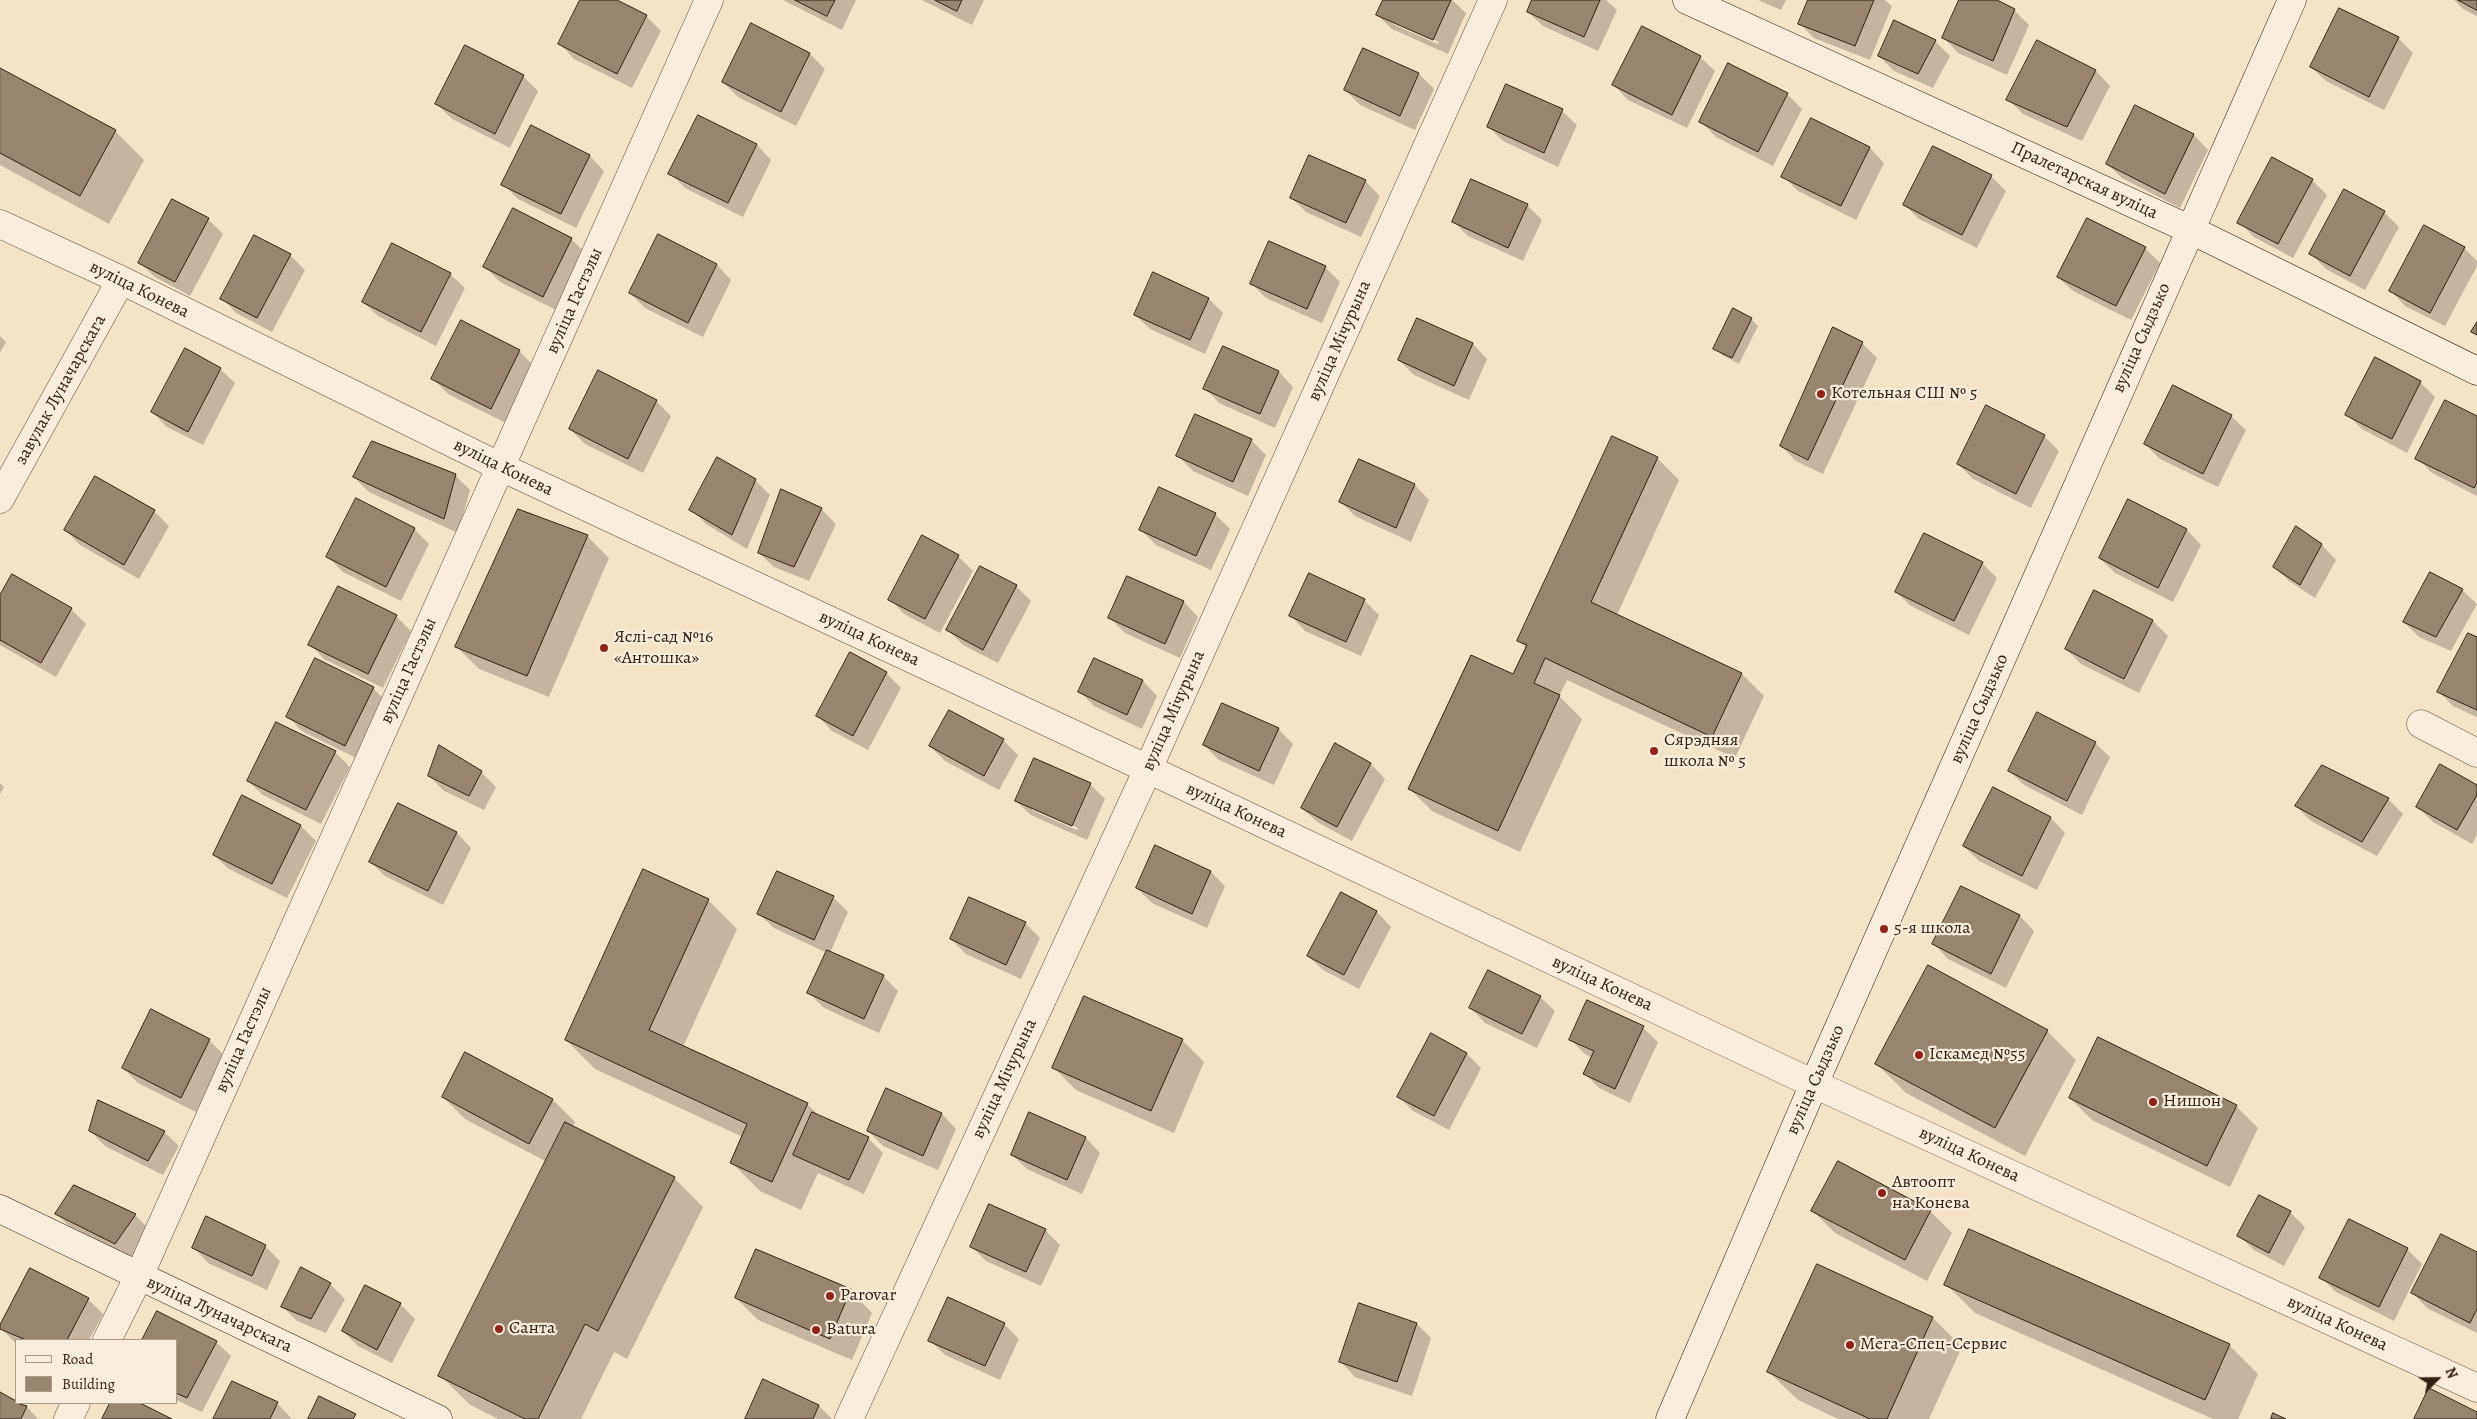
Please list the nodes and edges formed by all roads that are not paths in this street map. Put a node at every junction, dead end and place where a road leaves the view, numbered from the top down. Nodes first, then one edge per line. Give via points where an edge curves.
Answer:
1 (709, 0) edge
2 (1493, 0) edge
3 (1688, 0) edge
4 (2292, 0) edge
5 (0, 224) edge
6 (2189, 229) junction
7 (121, 280) junction
8 (2477, 371) edge
9 (500, 467) junction
10 (0, 499) edge
11 (2421, 724) dead end
12 (2477, 753) edge
13 (1148, 769) junction
14 (1814, 1084) junction
15 (0, 1209) edge
16 (138, 1276) junction
17 (107, 1339) edge
18 (2477, 1388) edge
19 (76, 1404) edge
20 (68, 1419) edge
21 (438, 1419) edge
22 (849, 1419) edge
23 (1670, 1419) edge

1 - 9 street, вуліца Гастэлы
2 - 13 street, вуліца Мічурына
3 - 6 street, Пралетарская вуліца
4 - 6 street, вуліца Сыдзько
5 - 7 street, вуліца Конева
6 - 8 street, Пралетарская вуліца
6 - 14 street, вуліца Сыдзько
7 - 9 street, вуліца Конева
7 - 10 street, завулак Луначарскага
9 - 13 street, вуліца Конева
9 - 16 street, вуліца Гастэлы
11 - 12 street
13 - 14 street, вуліца Конева
13 - 22 street, вуліца Мічурына
14 - 18 street, вуліца Конева
14 - 23 street, вуліца Сыдзько
15 - 16 street, вуліца Луначарскага
16 - 17 street, вуліца Гастэлы
16 - 21 street, вуліца Луначарскага
19 - 20 street

